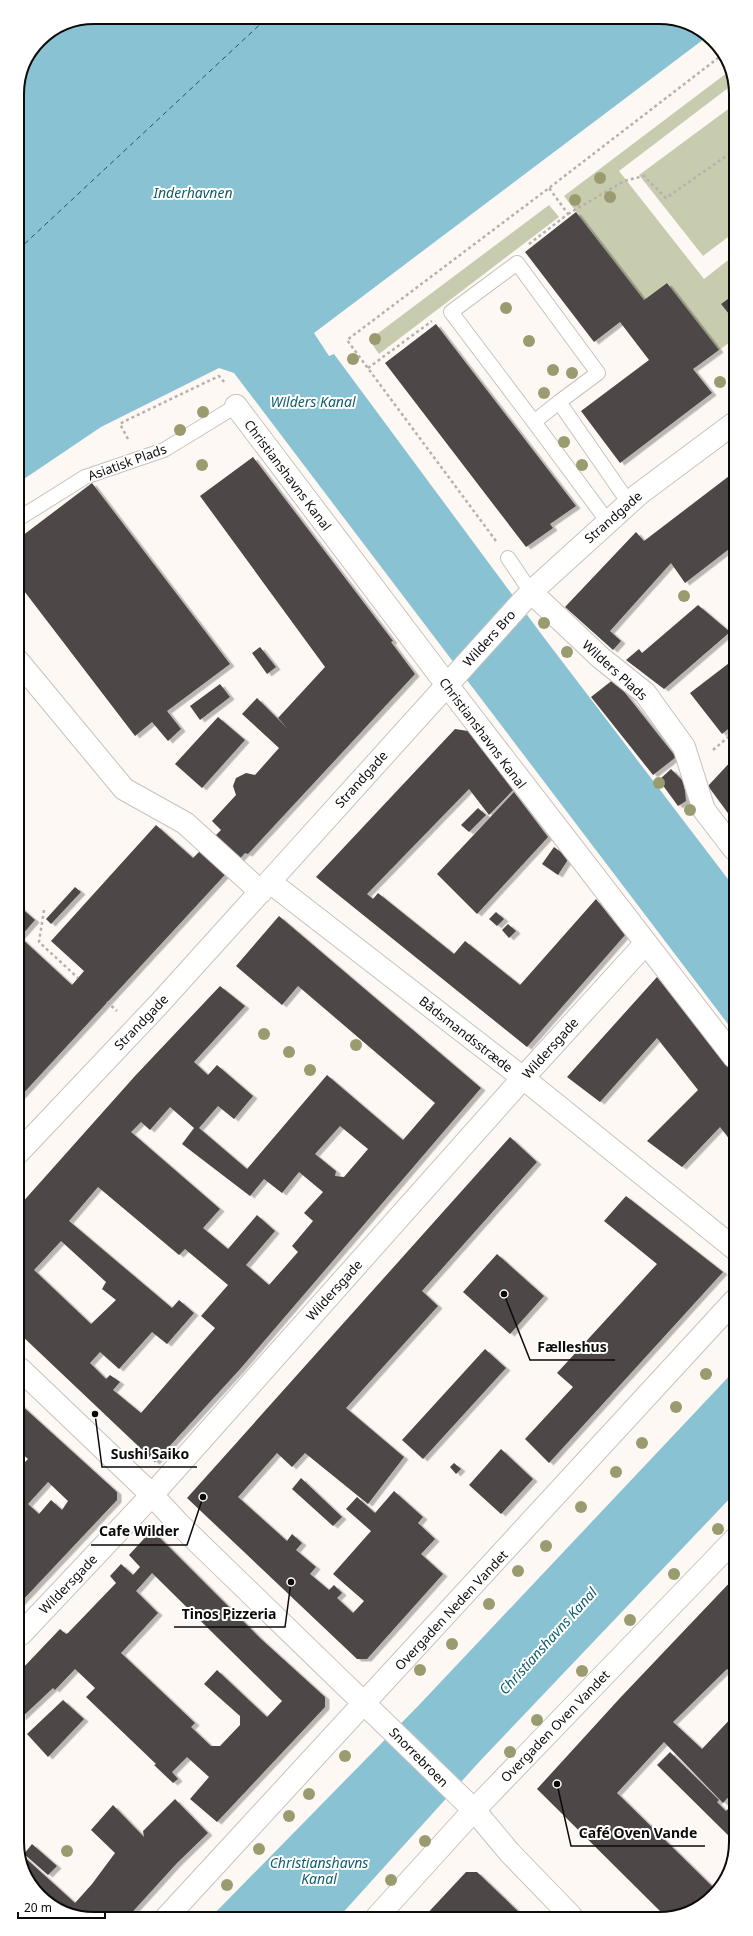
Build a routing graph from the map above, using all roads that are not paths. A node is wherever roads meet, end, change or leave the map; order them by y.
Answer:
1 (559, 402) junction
2 (236, 406) joint
3 (534, 422) junction
4 (729, 427) edge
5 (628, 503) junction
6 (24, 515) edge
7 (608, 522) junction
8 (508, 558) dead end
9 (531, 592) junction
10 (24, 668) edge
11 (446, 685) junction
12 (729, 840) edge
13 (265, 887) junction
14 (645, 944) junction
15 (729, 1051) edge
16 (523, 1078) junction
17 (24, 1148) edge
18 (729, 1244) edge
19 (729, 1307) edge
20 (24, 1373) edge
21 (152, 1495) junction
22 (729, 1545) edge
23 (24, 1630) edge
24 (365, 1703) junction
25 (474, 1810) junction
26 (172, 1912) edge
27 (382, 1912) edge
28 (567, 1912) edge

1 - 3 lane
1 - 3 lane
1 - 5 lane
2 - 6 lane, Asiatisk Plads
2 - 11 street, Christianshavns Kanal
3 - 7 lane
4 - 5 street, Strandgade
5 - 7 street, Strandgade
7 - 9 street, Strandgade
8 - 9 lane
9 - 11 street, Wilders Bro
9 - 12 street, Wilders Plads
10 - 13 street
11 - 13 street, Strandgade
11 - 14 street, Christianshavns Kanal
13 - 16 street, Bådsmandsstræde
13 - 17 street, Strandgade
14 - 15 street, Christianshavns Kanal
14 - 16 street, Wildersgade
16 - 18 street, Bådsmandsstræde
16 - 21 street, Wildersgade
19 - 24 street, Overgaden Neden Vandet
20 - 21 street, Snorrebroen
21 - 23 street, Wildersgade
21 - 24 street, Snorrebroen
22 - 25 street, Overgaden Oven Vandet
24 - 25 street, Snorrebroen
24 - 26 street, Overgaden Neden Vandet
25 - 27 street, Overgaden Oven Vandet
25 - 28 street, Snorrebroen

